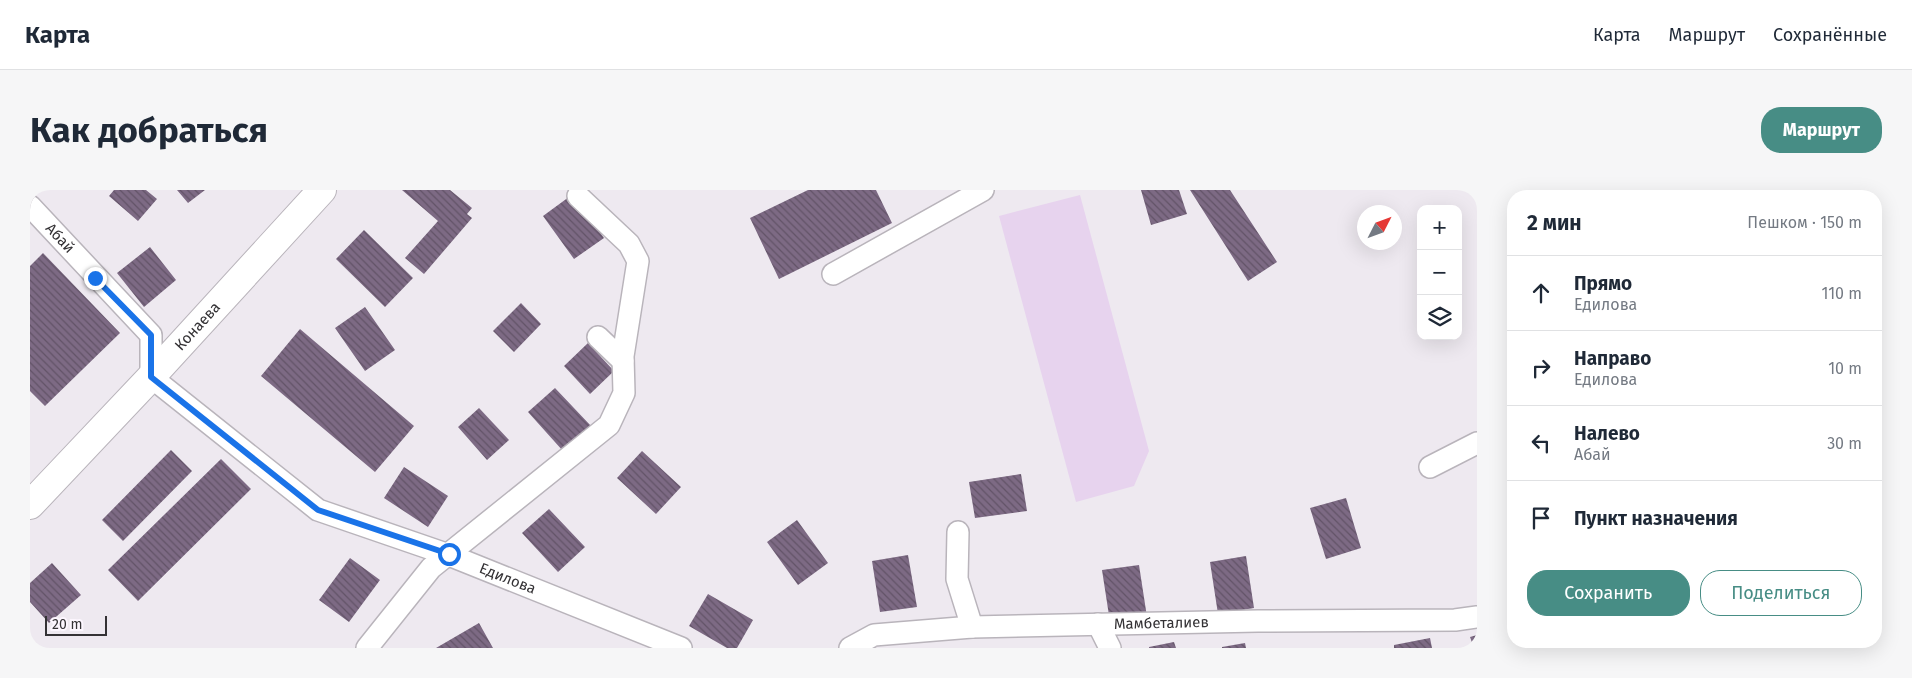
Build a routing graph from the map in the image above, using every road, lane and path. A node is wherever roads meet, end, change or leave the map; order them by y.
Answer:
1 (322, 190) edge
2 (983, 190) edge
3 (578, 196) dead end
4 (30, 206) edge
5 (833, 274) dead end
6 (598, 337) dead end
7 (623, 361) junction
8 (151, 377) junction
9 (1477, 443) edge
10 (1430, 467) dead end
11 (30, 505) edge
12 (958, 532) dead end
13 (449, 554) junction
14 (1477, 617) edge
15 (1098, 624) junction
16 (972, 627) junction
17 (367, 648) edge
18 (681, 648) edge
19 (850, 648) edge
20 (1110, 648) edge

1 - 8 main road, Конаева
2 - 5 street
3 - 7 street
4 - 8 street, Абай
6 - 7 street
7 - 13 street
8 - 11 main road, Конаева
8 - 13 street, Едилова
9 - 10 street
12 - 16 street
13 - 17 street
13 - 18 street, Едилова
14 - 15 street, Мамбеталиев
15 - 16 street, Мамбеталиев
15 - 20 street
16 - 19 street, Мамбеталиев

